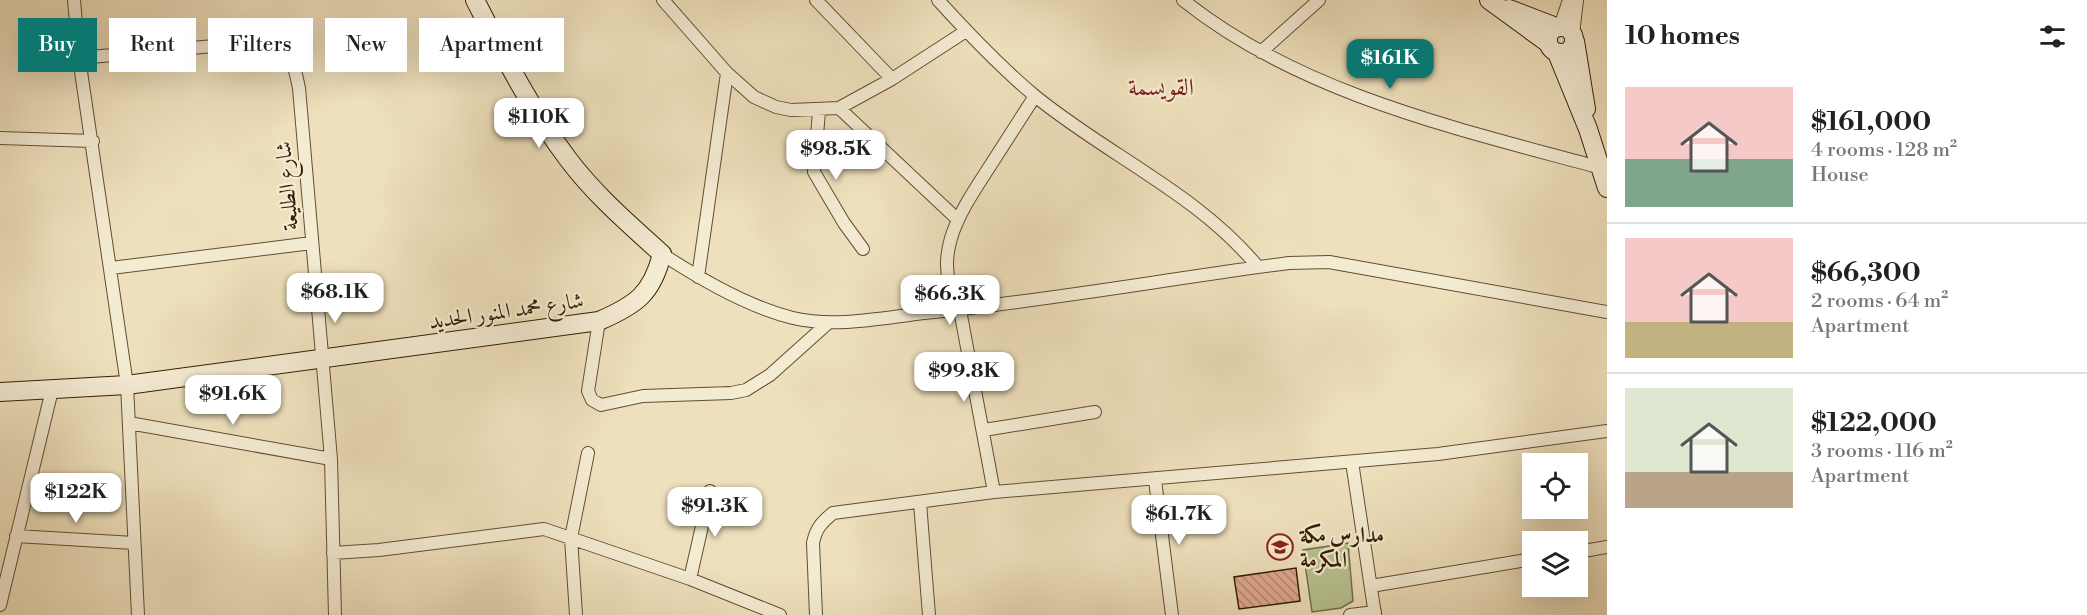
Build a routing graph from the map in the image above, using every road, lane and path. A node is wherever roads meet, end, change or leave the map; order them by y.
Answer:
1 (74, 0) edge
2 (475, 0) edge
3 (663, 0) edge
4 (816, 0) edge
5 (938, 0) edge
6 (1183, 0) edge
7 (1319, 0) edge
8 (1569, 0) edge
9 (1577, 0) edge
10 (1491, 2) edge
11 (76, 18) edge
12 (966, 31) junction
13 (1562, 38) junction
14 (1262, 52) junction
15 (97, 56) edge
16 (81, 72) edge
17 (727, 73) junction
18 (892, 79) junction
19 (1035, 96) junction
20 (839, 108) junction
21 (819, 111) junction
22 (0, 138) edge
23 (93, 141) junction
24 (1601, 168) junction
25 (1607, 188) edge
26 (956, 218) junction
27 (312, 243) junction
28 (864, 249) dead end
29 (662, 254) junction
30 (1258, 267) junction
31 (111, 268) junction
32 (698, 278) junction
33 (960, 310) junction
34 (1607, 312) edge
35 (599, 321) junction
36 (828, 323) junction
37 (323, 357) junction
38 (128, 385) junction
39 (52, 390) junction
40 (0, 392) edge
41 (1095, 412) dead end
42 (129, 423) junction
43 (984, 430) junction
44 (1607, 431) edge
45 (588, 453) dead end
46 (331, 459) junction
47 (1352, 462) junction
48 (1155, 480) junction
49 (710, 490) dead end
50 (994, 492) junction
51 (920, 503) junction
52 (16, 536) junction
53 (571, 538) junction
54 (134, 543) junction
55 (1607, 547) edge
56 (1588, 550) edge
57 (333, 553) junction
58 (1522, 561) edge
59 (690, 579) junction
60 (1371, 586) junction
61 (0, 605) edge
62 (1375, 614) edge
63 (138, 615) edge
64 (335, 615) edge
65 (576, 615) edge
66 (780, 615) edge
67 (816, 615) edge
68 (929, 615) edge
69 (1172, 615) edge
70 (1350, 615) edge

1 - 11 street
2 - 29 street
3 - 17 street
4 - 18 street
5 - 12 street
6 - 14 street
7 - 14 street
8 - 13 street
9 - 13 street
10 - 13 street
12 - 18 street
12 - 19 street
13 - 24 street
14 - 24 street
15 - 27 street, شارع الطليعة
16 - 23 street
17 - 21 street
17 - 32 street
18 - 20 street
19 - 26 street
19 - 30 street
20 - 21 street
20 - 26 street
21 - 28 street
22 - 23 street
23 - 31 street
24 - 25 street
26 - 33 street
27 - 31 street
27 - 37 street, شارع الطليعة
29 - 32 street
29 - 35 street, شارع محمد المنور الحديد
30 - 33 street
30 - 34 street
31 - 38 street
32 - 36 street
33 - 36 street
33 - 43 street
35 - 36 street
35 - 37 street, شارع محمد المنور الحديد
37 - 38 street, شارع محمد المنور الحديد
37 - 46 street, شارع الطليعة
38 - 39 street, شارع محمد المنور الحديد
38 - 42 street
39 - 40 street, شارع محمد المنور الحديد
39 - 52 street
41 - 43 street
42 - 46 street
42 - 54 street
43 - 50 street
44 - 47 street
45 - 53 street
46 - 57 street, شارع الطليعة
47 - 48 street
47 - 60 street
48 - 50 street
48 - 69 street
49 - 59 street
50 - 51 street
51 - 67 street
51 - 68 street
52 - 54 street
52 - 61 street
53 - 57 street
53 - 59 street
53 - 65 street
54 - 63 street
55 - 56 street
57 - 64 street, شارع الطليعة
58 - 60 street
59 - 66 street
60 - 62 street
62 - 70 street

